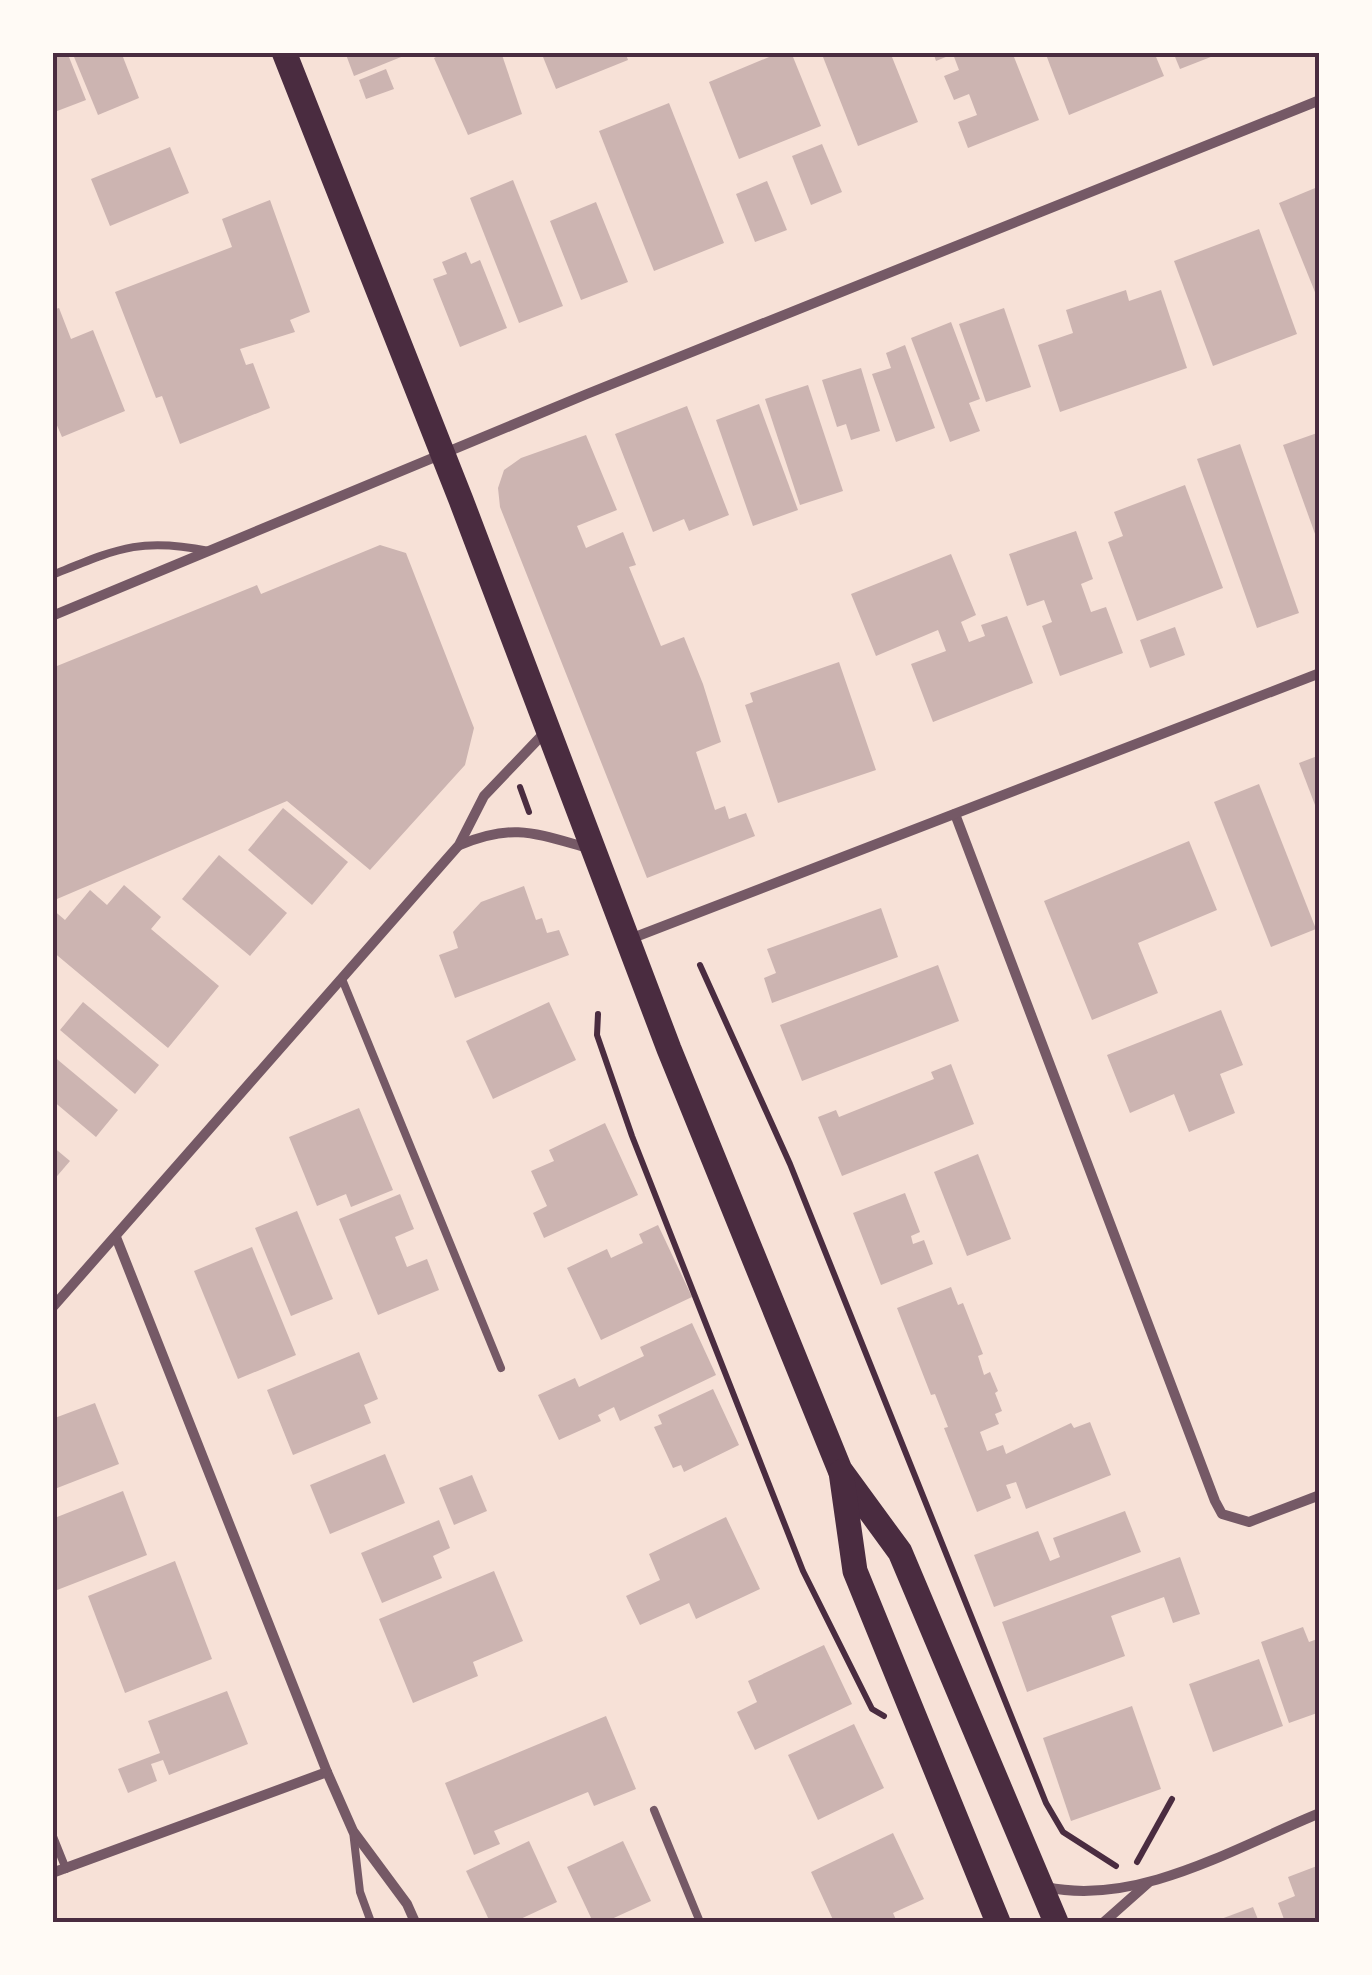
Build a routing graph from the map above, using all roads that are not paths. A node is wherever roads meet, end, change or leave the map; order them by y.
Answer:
1 (284, 52) edge
2 (1320, 100) edge
3 (443, 455) junction
4 (214, 552) junction
5 (52, 574) edge
6 (52, 616) edge
7 (1320, 673) edge
8 (549, 728) junction
9 (954, 814) junction
10 (459, 846) junction
11 (596, 850) junction
12 (627, 940) junction
13 (342, 979) junction
14 (116, 1237) junction
15 (52, 1308) edge
16 (502, 1368) dead end
17 (840, 1470) junction
18 (1320, 1495) edge
19 (327, 1772) junction
20 (654, 1810) dead end
21 (1320, 1813) edge
22 (353, 1832) junction
23 (52, 1834) edge
24 (66, 1868) junction
25 (52, 1873) edge
26 (1148, 1882) junction
27 (1041, 1885) junction
28 (372, 1922) edge
29 (415, 1922) edge
30 (700, 1922) edge
31 (998, 1922) edge
32 (1056, 1922) edge
33 (1104, 1922) edge

1 - 3 main road
2 - 3 street
3 - 4 street
3 - 8 main road
4 - 5 lane
4 - 6 street
7 - 9 street
8 - 10 street
8 - 11 main road
9 - 12 street
9 - 18 street
10 - 11 street
10 - 13 street
11 - 12 main road
12 - 17 main road
13 - 14 street
13 - 16 lane
14 - 15 street
14 - 19 street
17 - 27 main road
17 - 31 main road
19 - 22 street
19 - 24 street
20 - 30 lane
21 - 26 street
22 - 28 lane
22 - 29 street
23 - 24 lane
24 - 25 street
26 - 27 street
26 - 33 street
27 - 32 main road

